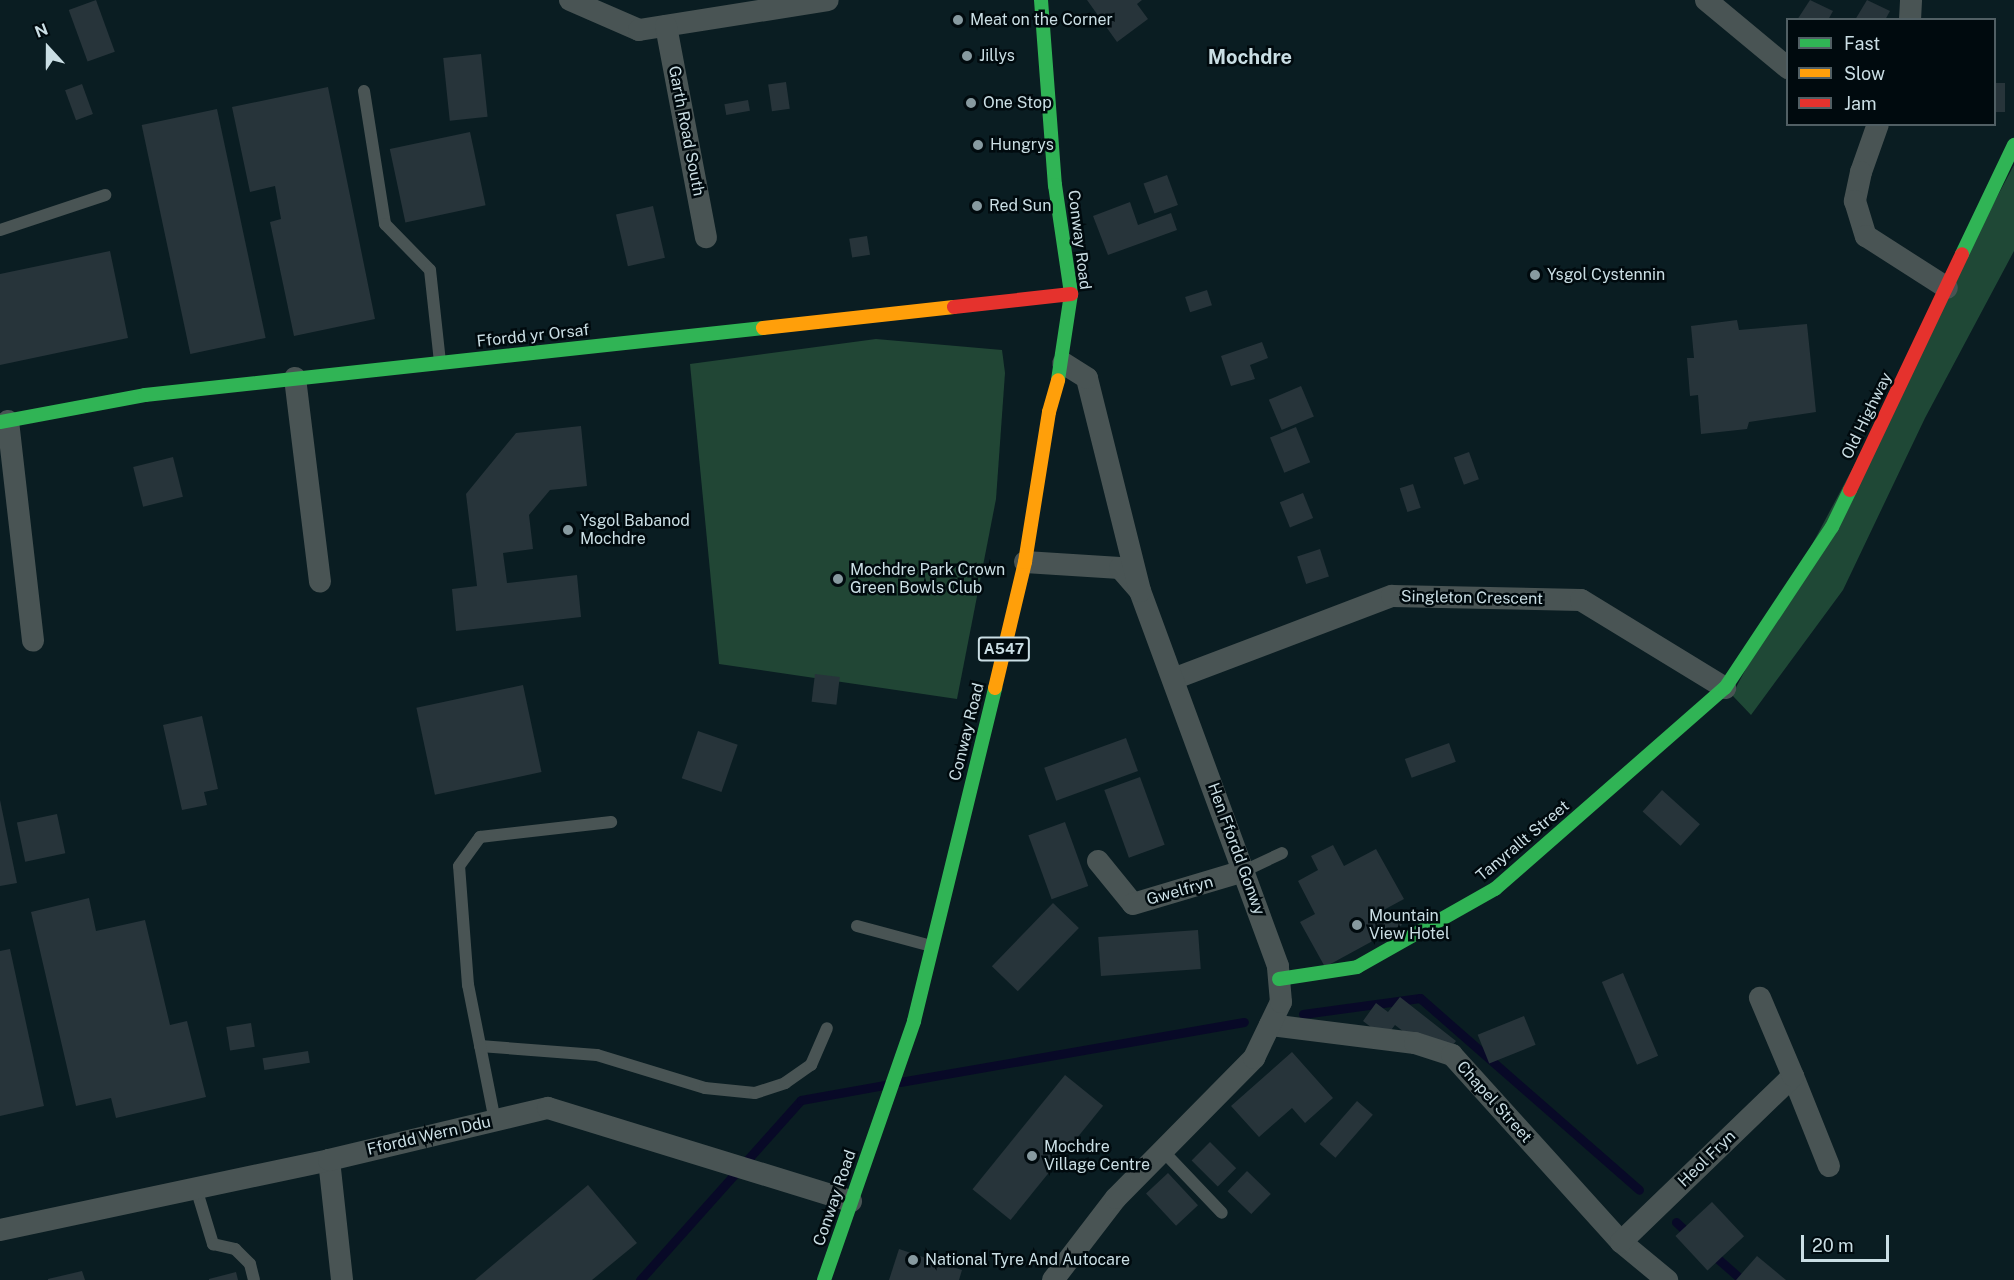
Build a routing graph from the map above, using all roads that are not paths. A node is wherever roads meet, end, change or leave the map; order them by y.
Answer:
1 (570, 0) edge
2 (828, 0) edge
3 (1041, 0) edge
4 (1706, 0) edge
5 (1911, 0) edge
6 (758, 5) edge
7 (1910, 18) edge
8 (666, 26) junction
9 (1786, 66) edge
10 (364, 91) dead end
11 (1877, 126) edge
12 (2014, 145) edge
13 (105, 195) dead end
14 (0, 230) edge
15 (706, 237) dead end
16 (1947, 288) junction
17 (1071, 294) junction
18 (440, 363) junction
19 (1063, 363) junction
20 (295, 378) junction
21 (4, 422) edge
22 (1026, 562) junction
23 (320, 581) dead end
24 (1140, 591) junction
25 (33, 641) dead end
26 (1173, 679) junction
27 (1725, 688) junction
28 (611, 822) dead end
29 (1282, 853) dead end
30 (1098, 861) dead end
31 (1244, 871) junction
32 (857, 926) dead end
33 (932, 947) junction
34 (1280, 980) junction
35 (1760, 998) dead end
36 (1270, 1025) junction
37 (827, 1028) dead end
38 (480, 1046) junction
39 (1793, 1076) junction
40 (495, 1121) junction
41 (1161, 1149) junction
42 (329, 1160) junction
43 (1829, 1166) dead end
44 (196, 1188) junction
45 (851, 1201) junction
46 (1222, 1213) dead end
47 (0, 1230) edge
48 (1621, 1242) junction
49 (254, 1280) edge
50 (342, 1280) edge
51 (824, 1280) edge
52 (1053, 1280) edge
53 (1667, 1280) edge

1 - 8 street
2 - 6 street
3 - 17 street, Conway Road / A547
4 - 9 street
5 - 7 street
6 - 8 street
8 - 15 street, Garth Road South
10 - 18 lane
11 - 16 street
12 - 16 street, Old Highway
13 - 14 lane
16 - 27 street, Old Highway
17 - 18 street, Ffordd yr Orsaf
17 - 19 street, Conway Road / A547
18 - 20 street, Ffordd yr Orsaf
19 - 22 street, Conway Road / A547
19 - 24 street, Hen Ffordd Gonwy
20 - 21 street, Ffordd yr Orsaf
20 - 23 street
21 - 25 street
22 - 24 street
22 - 33 street, Conway Road / A547
24 - 26 street, Hen Ffordd Gonwy
26 - 27 street, Singleton Crescent
26 - 31 street, Hen Ffordd Gonwy
27 - 34 street, Tanyrallt Street
28 - 38 lane
29 - 31 lane
30 - 31 street, Gwelfryn
31 - 34 street, Hen Ffordd Gonwy
32 - 33 lane
33 - 45 street, Conway Road / A547
34 - 36 street, Hen Ffordd Gonwy
35 - 39 street
36 - 41 street, Hen Ffordd Gonwy
36 - 48 street, Chapel Street
37 - 38 lane
38 - 40 lane
39 - 43 street
39 - 48 street, Heol Fryn
40 - 42 street, Ffordd Wern Ddu
40 - 45 street, Ffordd Wern Ddu
41 - 46 lane
41 - 52 street, Hen Ffordd Gonwy
42 - 44 street, Ffordd Wern Ddu
42 - 50 street
44 - 47 street, Ffordd Wern Ddu
44 - 49 lane
45 - 51 street, Conway Road / A547
48 - 53 street, Chapel Street

